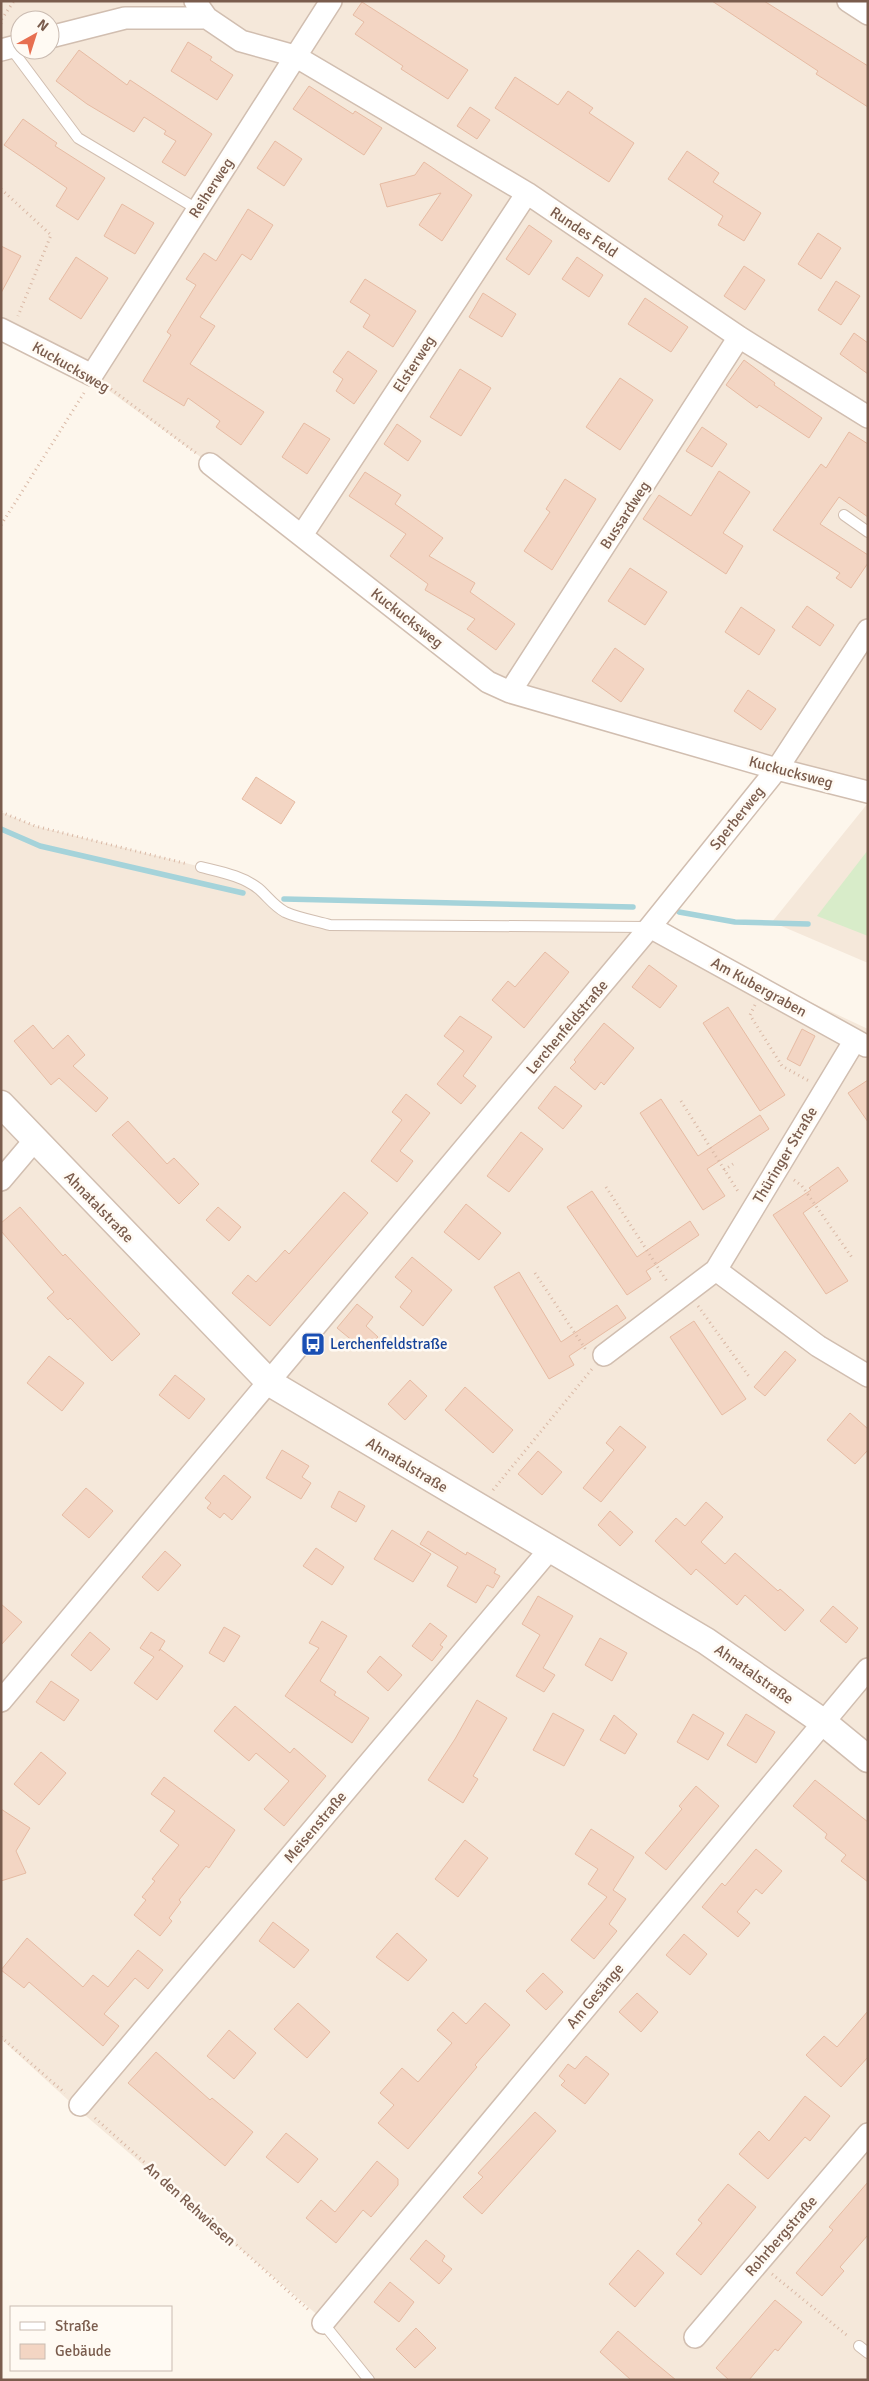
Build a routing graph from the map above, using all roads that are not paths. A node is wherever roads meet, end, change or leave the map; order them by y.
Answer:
1 (331, 1) edge
2 (848, 1) edge
3 (201, 9) edge
4 (130, 10) edge
5 (868, 14) edge
6 (60, 34) edge
7 (295, 56) junction
8 (20, 60) edge
9 (527, 193) junction
10 (197, 209) junction
11 (6, 331) edge
12 (740, 337) junction
13 (92, 375) joint
14 (868, 417) edge
15 (210, 464) road end
16 (844, 515) dead end
17 (868, 532) edge
18 (302, 535) junction
19 (868, 630) edge
20 (510, 692) junction
21 (777, 769) junction
22 (868, 792) edge
23 (201, 867) road end
24 (650, 927) junction
25 (861, 1043) edge
26 (1, 1104) edge
27 (34, 1140) junction
28 (1, 1180) edge
29 (716, 1270) junction
30 (600, 1360) road end
31 (868, 1376) edge
32 (270, 1383) junction
33 (550, 1549) junction
34 (868, 1669) edge
35 (1, 1701) edge
36 (823, 1722) junction
37 (868, 1759) edge
38 (80, 2105) road end
39 (868, 2134) edge
40 (323, 2323) joint
41 (695, 2337) dead end
42 (859, 2346) road end
43 (868, 2353) edge
44 (369, 2380) edge

1 - 7 street, Reiherweg
2 - 5 street
3 - 4 street
3 - 7 street, Rundes Feld
4 - 6 street
7 - 9 street, Rundes Feld
7 - 10 street, Reiherweg
8 - 10 lane
9 - 12 street, Rundes Feld
9 - 18 street, Elsterweg
10 - 13 street, Reiherweg
11 - 13 street, Kuckucksweg
12 - 14 street, Rundes Feld
12 - 20 street, Bussardweg
15 - 18 street, Kuckucksweg
16 - 17 lane
18 - 20 street, Kuckucksweg
19 - 21 street, Sperberweg
20 - 21 street, Kuckucksweg
21 - 22 street, Kuckucksweg
21 - 24 street, Sperberweg
23 - 24 lane
24 - 25 street, Am Kubergraben
24 - 32 street, Lerchenfeldstraße
25 - 29 street, Thüringer Straße
26 - 27 street, Ahnatalstraße
27 - 28 street
27 - 32 street, Ahnatalstraße
29 - 30 street, Thüringer Straße
29 - 31 street
32 - 33 street, Ahnatalstraße
32 - 35 street, Lerchenfeldstraße
33 - 36 street, Ahnatalstraße
33 - 38 street, Meisenstraße
34 - 36 street, Am Gesänge
36 - 37 street, Ahnatalstraße
36 - 40 street, Am Gesänge
39 - 41 street, Rohrbergstraße
40 - 44 lane
42 - 43 lane

